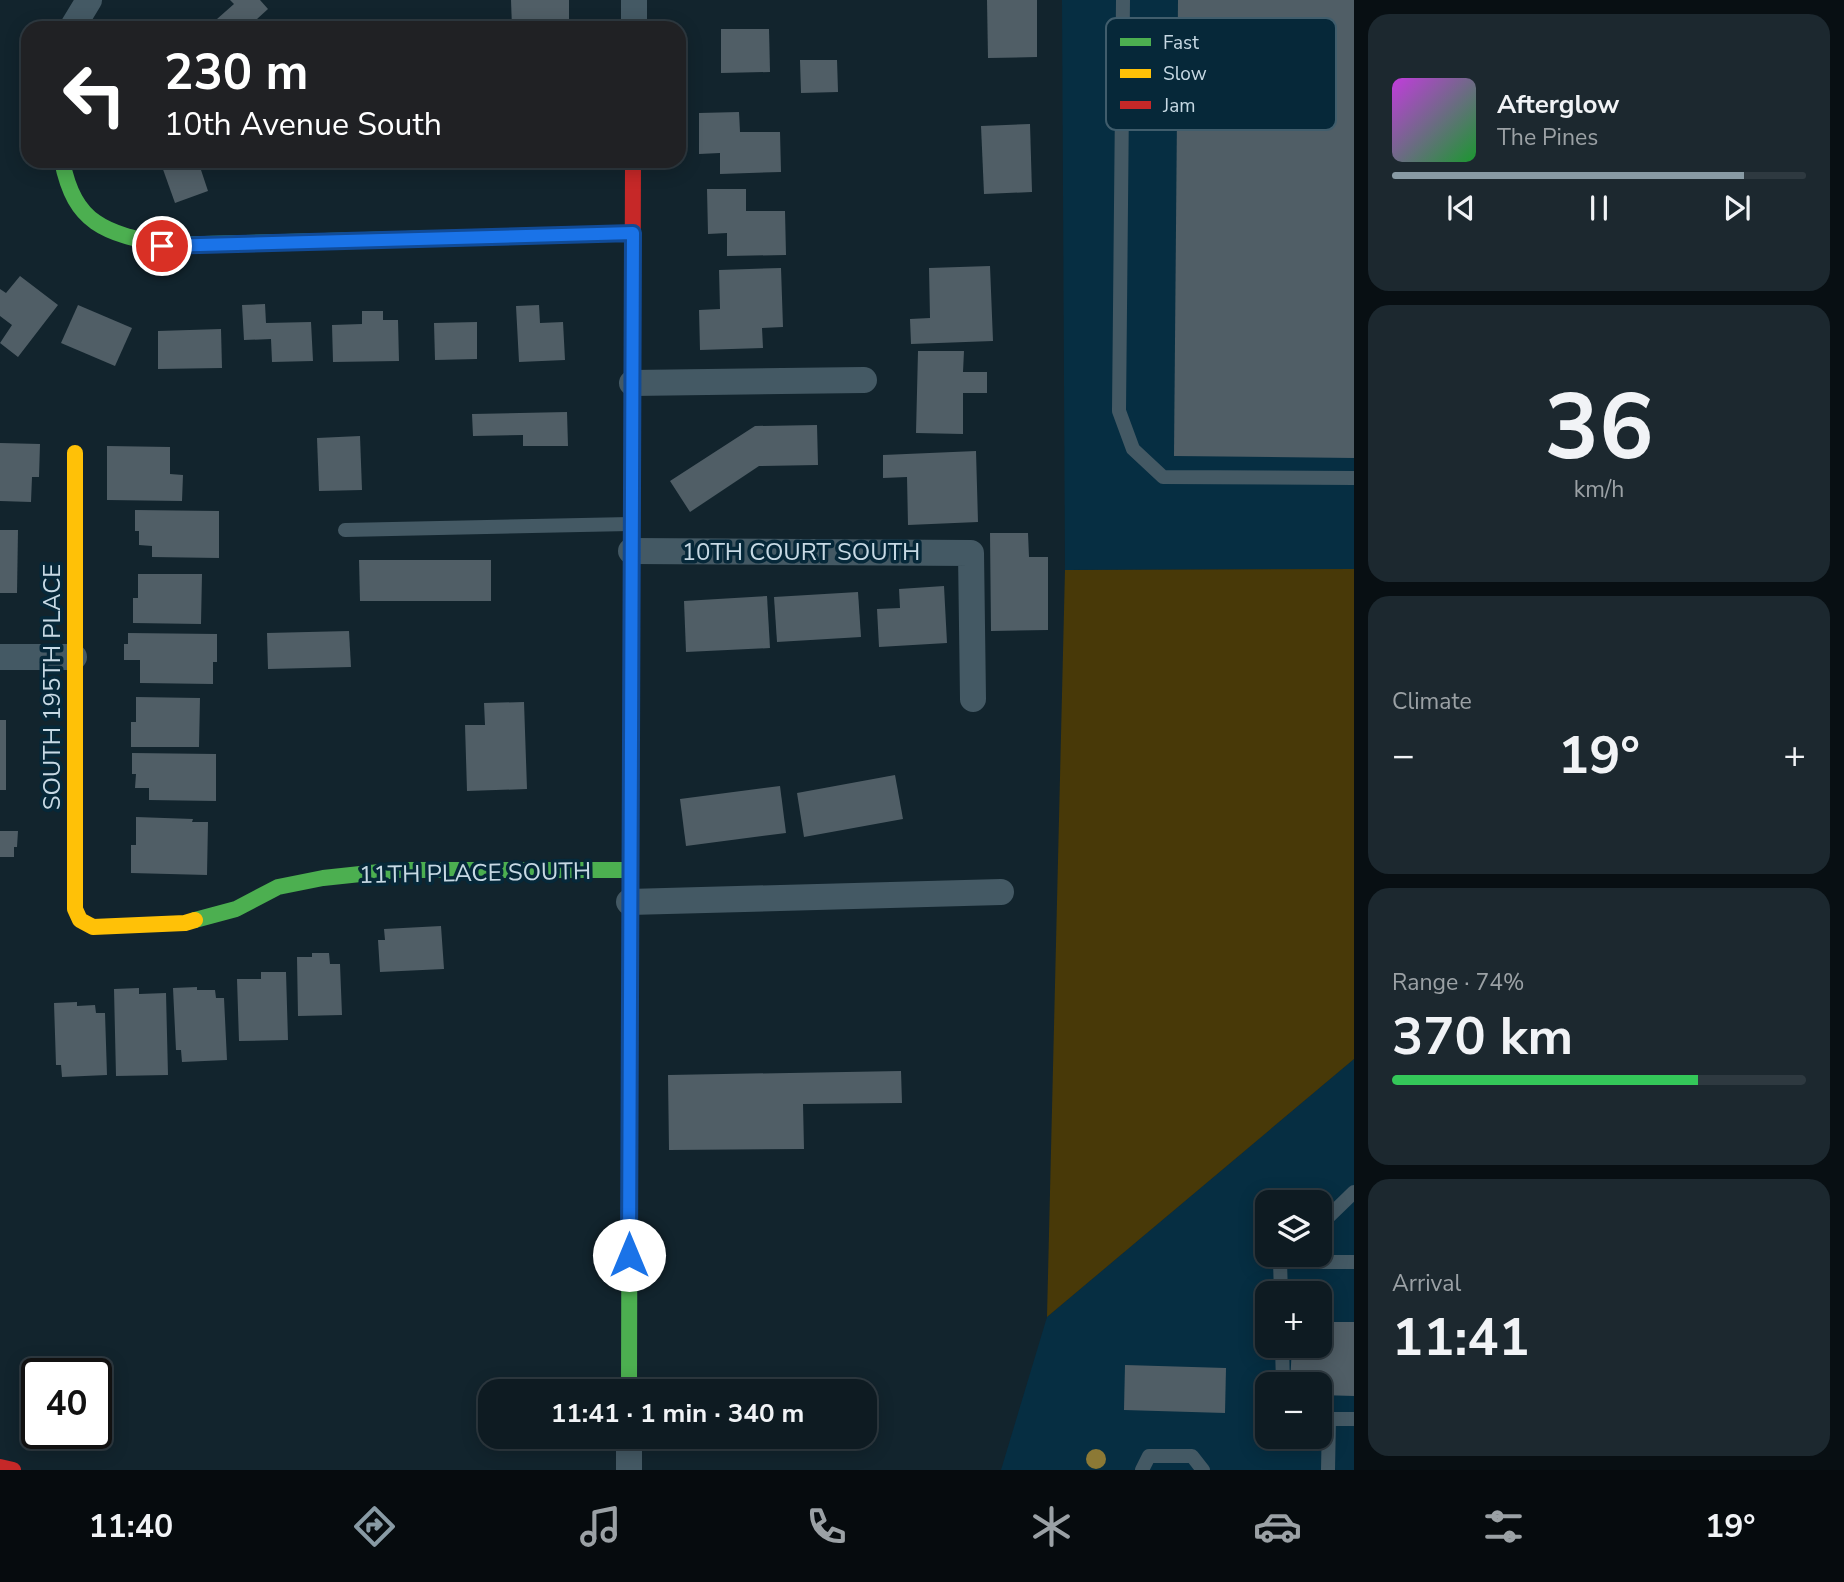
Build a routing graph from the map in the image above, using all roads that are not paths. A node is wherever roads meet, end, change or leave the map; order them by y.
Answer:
1 (89, 0) edge
2 (634, 0) edge
3 (1123, 0) edge
4 (1123, 18) edge
5 (76, 21) edge
6 (634, 21) edge
7 (1122, 130) edge
8 (63, 168) edge
9 (633, 168) edge
10 (633, 233) junction
11 (864, 380) dead end
12 (632, 383) junction
13 (75, 453) dead end
14 (1354, 478) edge
15 (631, 524) junction
16 (345, 530) dead end
17 (631, 551) junction
18 (0, 657) edge
19 (74, 657) junction
20 (973, 699) dead end
21 (629, 870) junction
22 (1001, 891) dead end
23 (629, 902) junction
24 (80, 920) joint
25 (1354, 1192) edge
26 (1332, 1213) edge
27 (1332, 1261) edge
28 (1354, 1262) edge
29 (629, 1379) edge
30 (1332, 1419) edge
31 (1354, 1419) edge
32 (629, 1449) edge
33 (1326, 1449) edge
34 (0, 1468) edge
35 (13, 1470) edge
36 (629, 1470) edge
37 (1142, 1470) edge
38 (1203, 1470) edge
39 (1328, 1470) edge

1 - 5 street
2 - 6 street
3 - 4 lane
7 - 14 lane
8 - 10 street
9 - 10 street
10 - 12 street
11 - 12 street
12 - 15 street
13 - 19 street, SOUTH 195TH PLACE
15 - 16 lane
15 - 17 street
17 - 20 street, 10TH COURT SOUTH
17 - 21 street
18 - 19 street
19 - 24 street, SOUTH 195TH PLACE
21 - 23 street
21 - 24 street, 11TH PLACE SOUTH
22 - 23 street
23 - 29 street
25 - 26 lane
27 - 28 lane
30 - 31 lane
32 - 36 street
33 - 39 lane
34 - 35 street
37 - 38 lane

